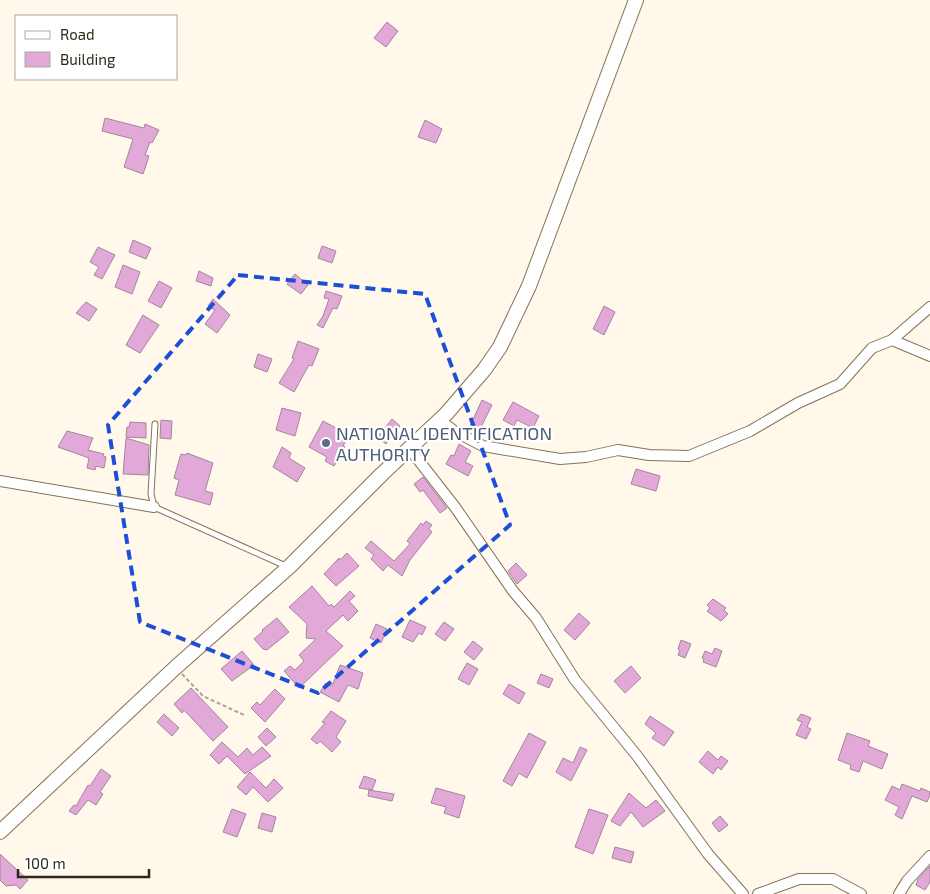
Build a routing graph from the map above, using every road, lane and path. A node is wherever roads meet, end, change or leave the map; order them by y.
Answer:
1 (636, 0) edge
2 (930, 307) edge
3 (892, 340) junction
4 (930, 356) edge
5 (440, 420) junction
6 (155, 424) dead end
7 (409, 448) junction
8 (0, 481) edge
9 (154, 507) junction
10 (288, 567) junction
11 (176, 667) junction
12 (244, 715) dead end
13 (0, 832) edge
14 (930, 856) edge
15 (743, 894) edge
16 (758, 894) edge
17 (861, 894) edge
18 (899, 894) edge

1 - 5 main road
2 - 3 street
3 - 4 street
3 - 5 street
5 - 7 main road
6 - 9 lane
7 - 10 main road
7 - 15 street
8 - 9 street
9 - 10 lane
10 - 11 main road
11 - 12 path
11 - 13 main road
14 - 18 street
16 - 17 street

